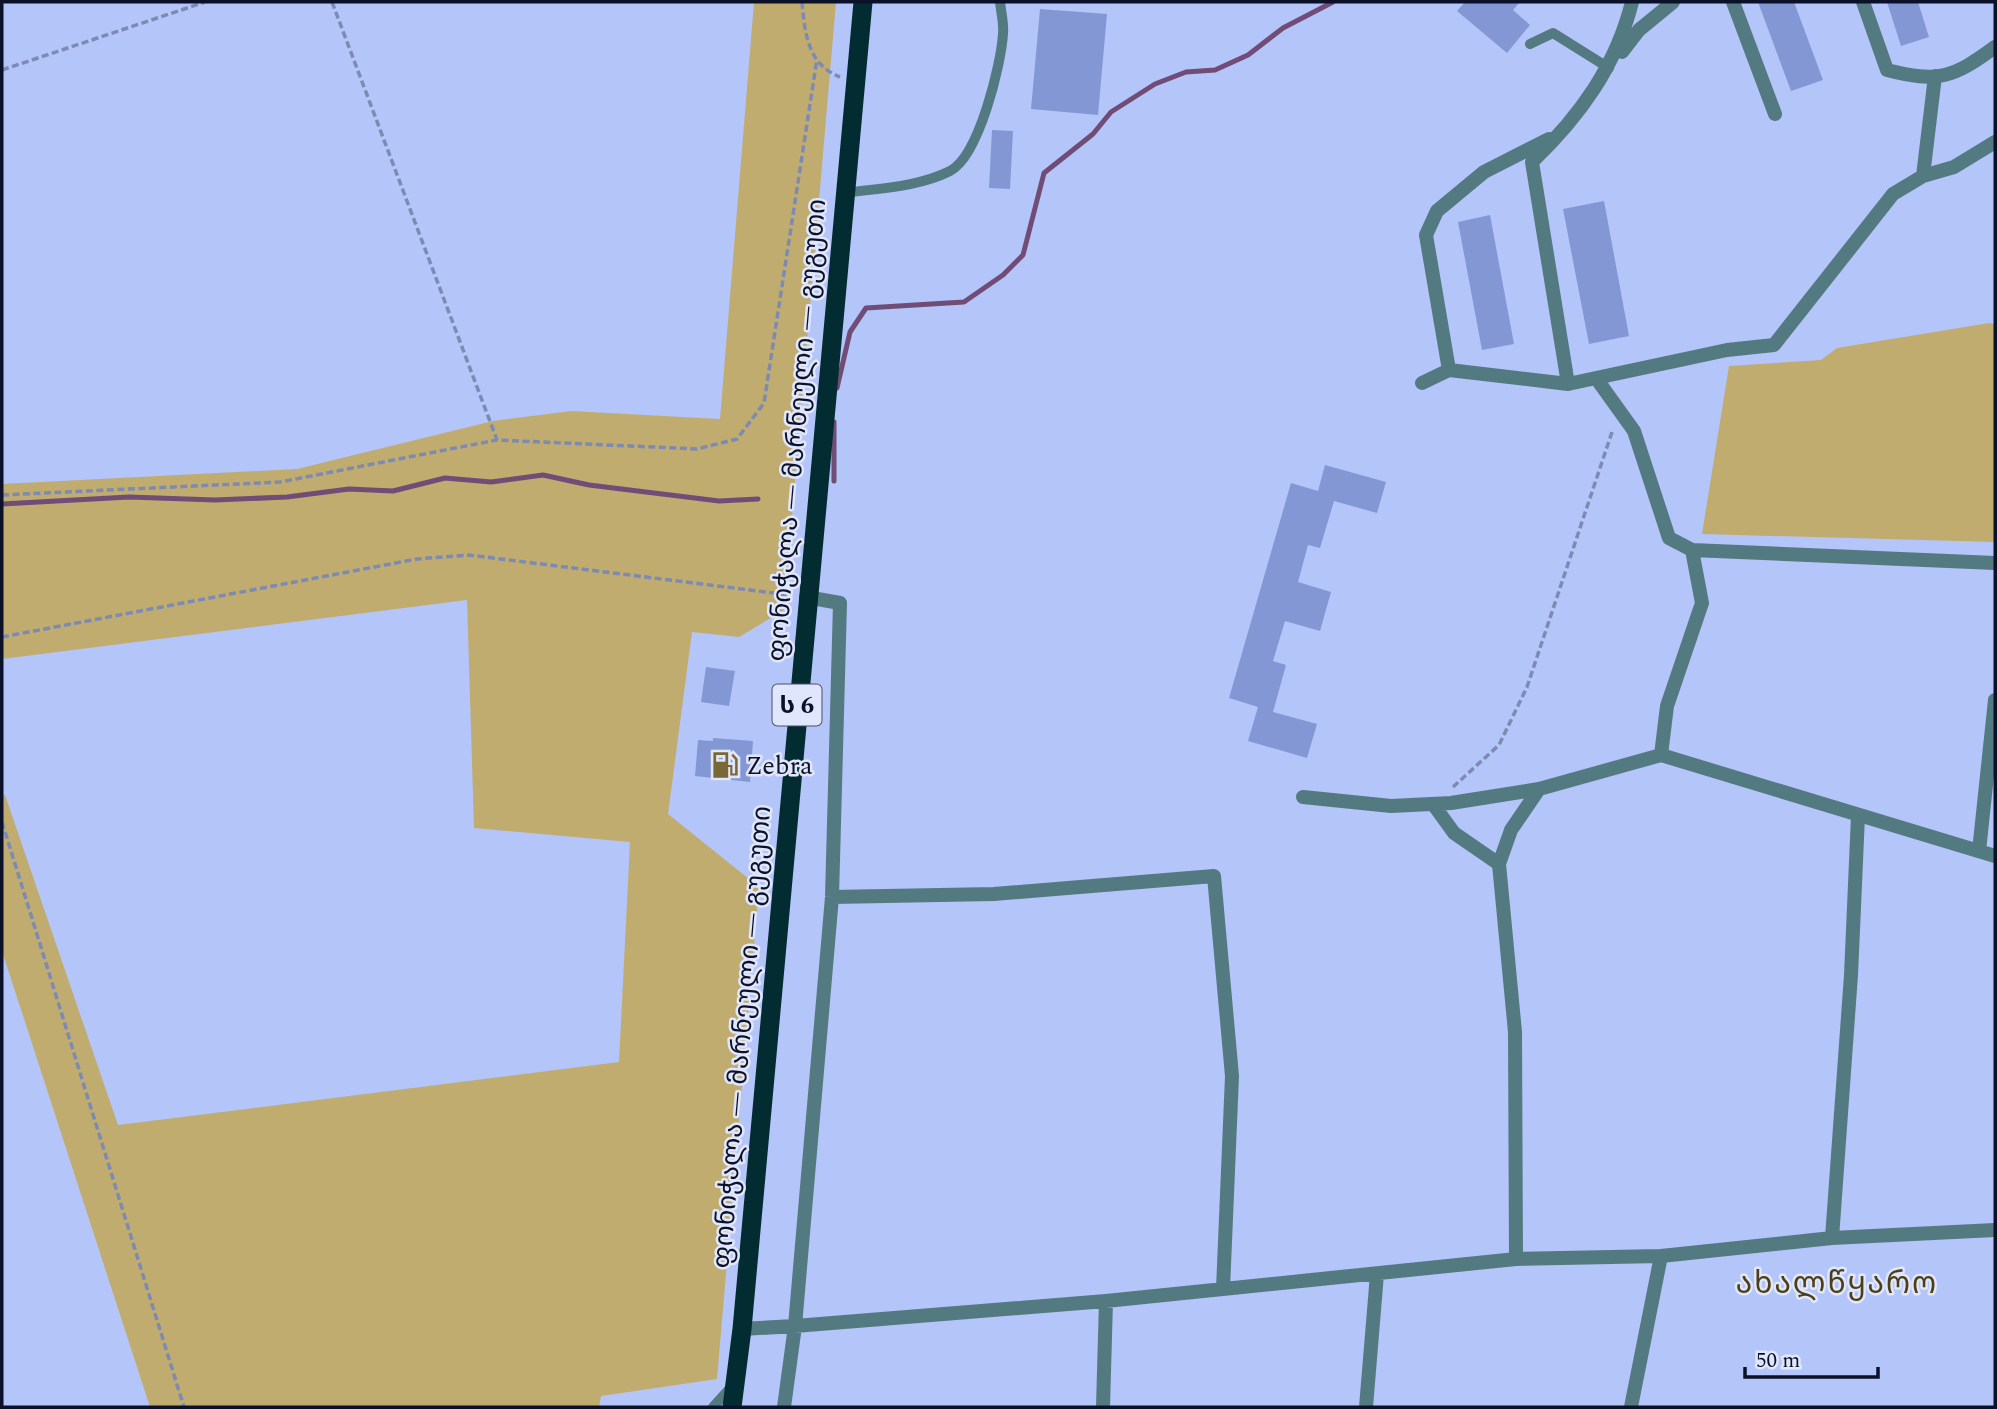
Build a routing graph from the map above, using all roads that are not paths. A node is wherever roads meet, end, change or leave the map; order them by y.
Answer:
1 (863, 2) edge
2 (1000, 2) edge
3 (1632, 2) edge
4 (1673, 2) edge
5 (1733, 2) edge
6 (1863, 2) edge
7 (1530, 44) dead end
8 (1995, 47) edge
9 (1609, 68) junction
10 (1935, 76) junction
11 (1775, 114) dead end
12 (1563, 132) junction
13 (1995, 142) edge
14 (1923, 176) junction
15 (845, 192) junction
16 (1449, 370) junction
17 (1596, 378) junction
18 (1422, 383) dead end
19 (1568, 384) junction
20 (1692, 550) junction
21 (1995, 563) edge
22 (806, 597) junction
23 (1995, 700) edge
24 (1661, 755) junction
25 (1539, 789) junction
26 (1303, 797) dead end
27 (1433, 804) junction
28 (1858, 816) junction
29 (1979, 852) junction
30 (1995, 856) edge
31 (1499, 864) junction
32 (832, 897) junction
33 (1995, 1230) edge
34 (1832, 1238) junction
35 (1661, 1256) junction
36 (1516, 1259) junction
37 (1377, 1274) junction
38 (1223, 1289) junction
39 (1106, 1301) junction
40 (795, 1326) junction
41 (742, 1329) junction
42 (734, 1385) junction
43 (713, 1407) edge
44 (732, 1407) edge
45 (784, 1407) edge
46 (1103, 1407) edge
47 (1366, 1407) edge
48 (1631, 1407) edge

1 - 15 highway, ფონიჭალა — მარნეული — გუგუთი / ს 6
2 - 15 lane
3 - 9 street
4 - 9 street
5 - 11 street
6 - 10 street
7 - 9 lane
8 - 10 street
9 - 12 street
10 - 14 street
12 - 16 street
12 - 19 street
13 - 14 street
14 - 17 street
15 - 22 highway, ფონიჭალა — მარნეული — გუგუთი / ს 6
16 - 18 street
16 - 19 street
17 - 19 street
17 - 20 street
20 - 21 street
20 - 24 street
22 - 32 street
22 - 41 highway, ფონიჭალა — მარნეული — გუგუთი / ს 6
23 - 29 street
24 - 25 street
24 - 28 street
25 - 27 street
25 - 31 street
26 - 27 street
27 - 31 street
28 - 29 street
28 - 34 street
29 - 30 street
31 - 36 street
32 - 38 street
32 - 40 street
33 - 34 street
34 - 35 street
35 - 36 street
35 - 48 street
36 - 37 street
37 - 38 street
37 - 47 street
38 - 39 street
39 - 40 street
39 - 46 street
40 - 41 street
40 - 45 street
41 - 42 highway, ფონიჭალა — მარნეული — გუგუთი / ს 6
42 - 43 lane
42 - 44 highway, ფონიჭალა — მარნეული — გუგუთი / ს 6

